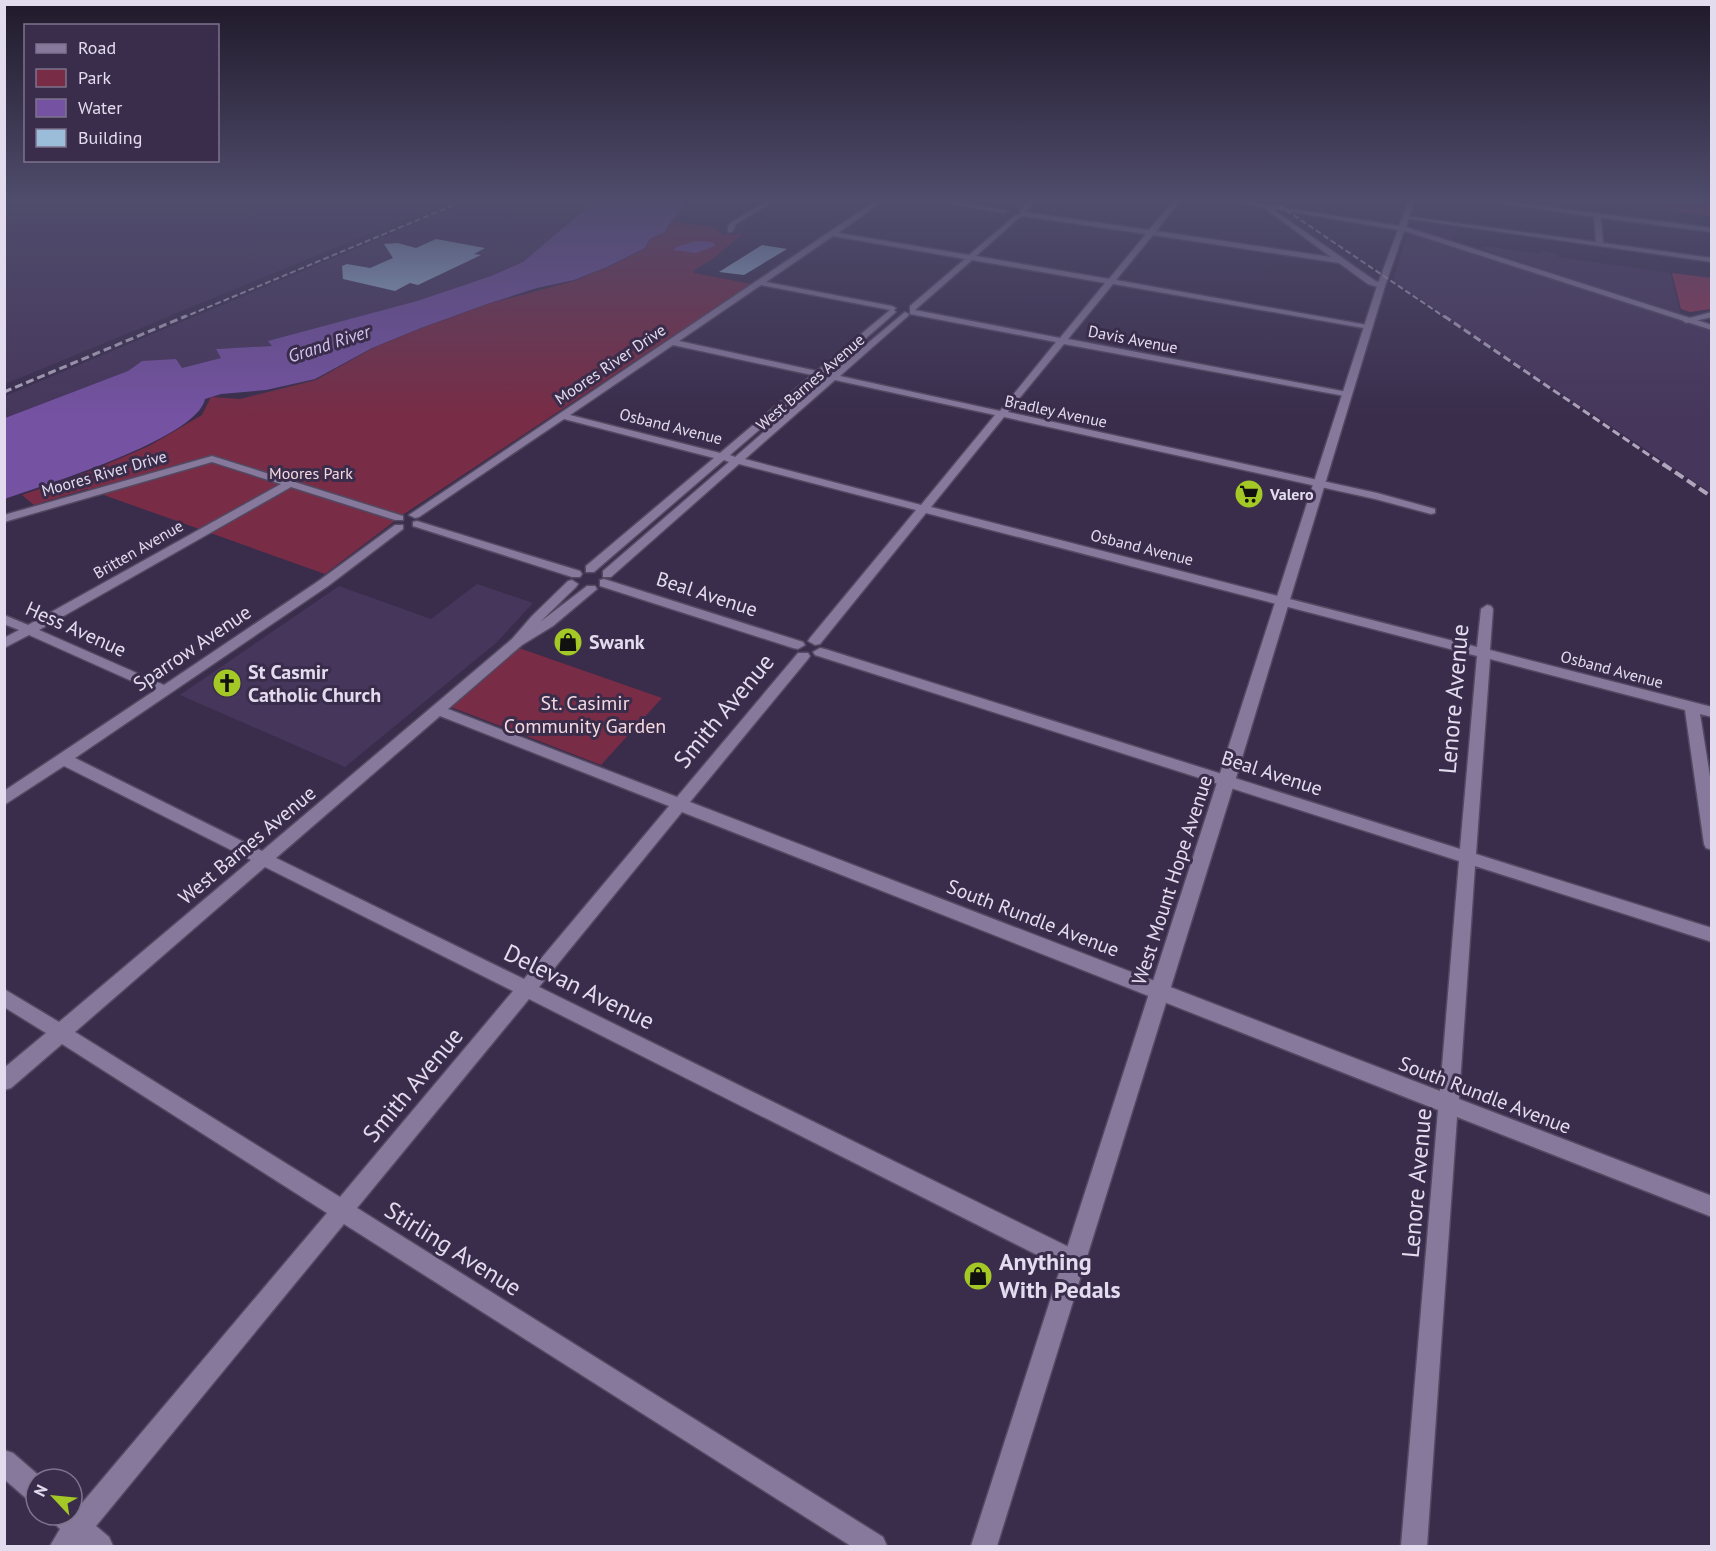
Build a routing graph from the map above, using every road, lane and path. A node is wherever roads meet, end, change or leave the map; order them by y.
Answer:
1 (776, 272) edge
2 (954, 272) edge
3 (1054, 272) edge
4 (1119, 272) edge
5 (1360, 272) edge
6 (1386, 272) edge
7 (1544, 272) edge
8 (1111, 282) junction
9 (760, 283) junction
10 (1381, 286) junction
11 (892, 310) junction
12 (910, 312) junction
13 (1712, 314) edge
14 (1686, 320) junction
15 (1369, 326) junction
16 (1712, 328) edge
17 (1062, 341) junction
18 (673, 342) junction
19 (819, 374) junction
20 (833, 377) junction
21 (1347, 395) junction
22 (1002, 414) junction
23 (564, 416) junction
24 (723, 456) junction
25 (738, 460) junction
26 (290, 484) junction
27 (1319, 484) junction
28 (924, 508) junction
29 (1431, 511) dead end
30 (4, 519) edge
31 (416, 519) junction
32 (399, 522) junction
33 (590, 569) junction
34 (574, 579) junction
35 (606, 579) junction
36 (591, 589) junction
37 (1282, 601) junction
38 (1487, 609) dead end
39 (4, 619) edge
40 (30, 630) junction
41 (517, 642) junction
42 (4, 644) edge
43 (809, 648) junction
44 (1483, 652) junction
45 (164, 690) junction
46 (1692, 707) junction
47 (438, 710) junction
48 (1712, 712) edge
49 (63, 759) junction
50 (1227, 781) junction
51 (4, 799) edge
52 (680, 804) junction
53 (1712, 844) edge
54 (262, 858) junction
55 (1468, 858) junction
56 (1712, 935) edge
57 (526, 988) junction
58 (1159, 992) junction
59 (4, 997) edge
60 (61, 1033) junction
61 (4, 1081) edge
62 (1449, 1104) junction
63 (1712, 1207) edge
64 (341, 1210) junction
65 (1073, 1261) junction
66 (4, 1462) edge
67 (24, 1480) edge
68 (68, 1530) edge
69 (100, 1546) edge
70 (874, 1546) edge
71 (984, 1546) edge
72 (1413, 1546) edge

1 - 9 street, Moores River Drive
2 - 12 street, West Barnes Avenue
3 - 8 street
4 - 8 street, Smith Avenue
5 - 10 street
6 - 10 street, West Mount Hope Avenue
7 - 14 street
8 - 15 street
8 - 17 street, Smith Avenue
9 - 11 street
9 - 18 street, Moores River Drive
10 - 15 street, West Mount Hope Avenue
11 - 12 street, Davis Avenue
11 - 19 street, West Barnes Avenue
12 - 17 street, Davis Avenue
12 - 20 street, West Barnes Avenue
13 - 14 street
14 - 16 street
15 - 21 street, West Mount Hope Avenue
17 - 21 street, Davis Avenue
17 - 22 street, Smith Avenue
18 - 19 street, Bradley Avenue
18 - 23 street, Moores River Drive
19 - 20 street, Bradley Avenue
19 - 24 street, West Barnes Avenue
20 - 22 street, Bradley Avenue
20 - 25 street, West Barnes Avenue
21 - 27 street, West Mount Hope Avenue
22 - 27 street, Bradley Avenue
22 - 28 street, Smith Avenue
23 - 24 street, Osband Avenue
23 - 31 street, Moores River Drive
24 - 25 street, Osband Avenue
24 - 33 street, West Barnes Avenue
25 - 28 street, Osband Avenue
25 - 35 street, West Barnes Avenue
26 - 30 street, Moores River Drive
26 - 32 street
26 - 40 street, Britten Avenue
27 - 29 street, Bradley Avenue
27 - 37 street, West Mount Hope Avenue
28 - 37 street, Osband Avenue
28 - 43 street, Smith Avenue
31 - 32 street
31 - 34 street
32 - 45 street, Sparrow Avenue
33 - 34 street
33 - 35 street, Beal Avenue
34 - 36 street
34 - 41 street, West Barnes Avenue
35 - 36 street, West Barnes Avenue
35 - 43 street, Beal Avenue
36 - 41 street, West Barnes Avenue
37 - 44 street, Osband Avenue
37 - 50 street, West Mount Hope Avenue
38 - 44 street, Lenore Avenue
39 - 40 street, Hess Avenue
40 - 42 street, Britten Avenue
40 - 45 street, Hess Avenue
41 - 47 street, West Barnes Avenue
43 - 50 street, Beal Avenue
43 - 52 street, Smith Avenue
44 - 46 street, Osband Avenue
44 - 55 street, Lenore Avenue
45 - 49 street, Sparrow Avenue
46 - 48 street, Osband Avenue
46 - 53 street
47 - 52 street, South Rundle Avenue
47 - 54 street, West Barnes Avenue
49 - 51 street, Sparrow Avenue
49 - 54 street, Delevan Avenue
50 - 55 street, Beal Avenue
50 - 58 street, West Mount Hope Avenue
52 - 57 street, Smith Avenue
52 - 58 street, South Rundle Avenue
54 - 57 street, Delevan Avenue
54 - 60 street, West Barnes Avenue
55 - 56 street, Beal Avenue
55 - 62 street, Lenore Avenue
57 - 64 street, Smith Avenue
57 - 65 street, Delevan Avenue
58 - 62 street, South Rundle Avenue
58 - 65 street, West Mount Hope Avenue
59 - 60 street, Stirling Avenue
60 - 61 street, West Barnes Avenue
60 - 64 street, Stirling Avenue
62 - 63 street, South Rundle Avenue
62 - 72 street, Lenore Avenue
64 - 68 street, Smith Avenue
64 - 70 street, Stirling Avenue
65 - 71 street, West Mount Hope Avenue
66 - 67 street
68 - 69 street

